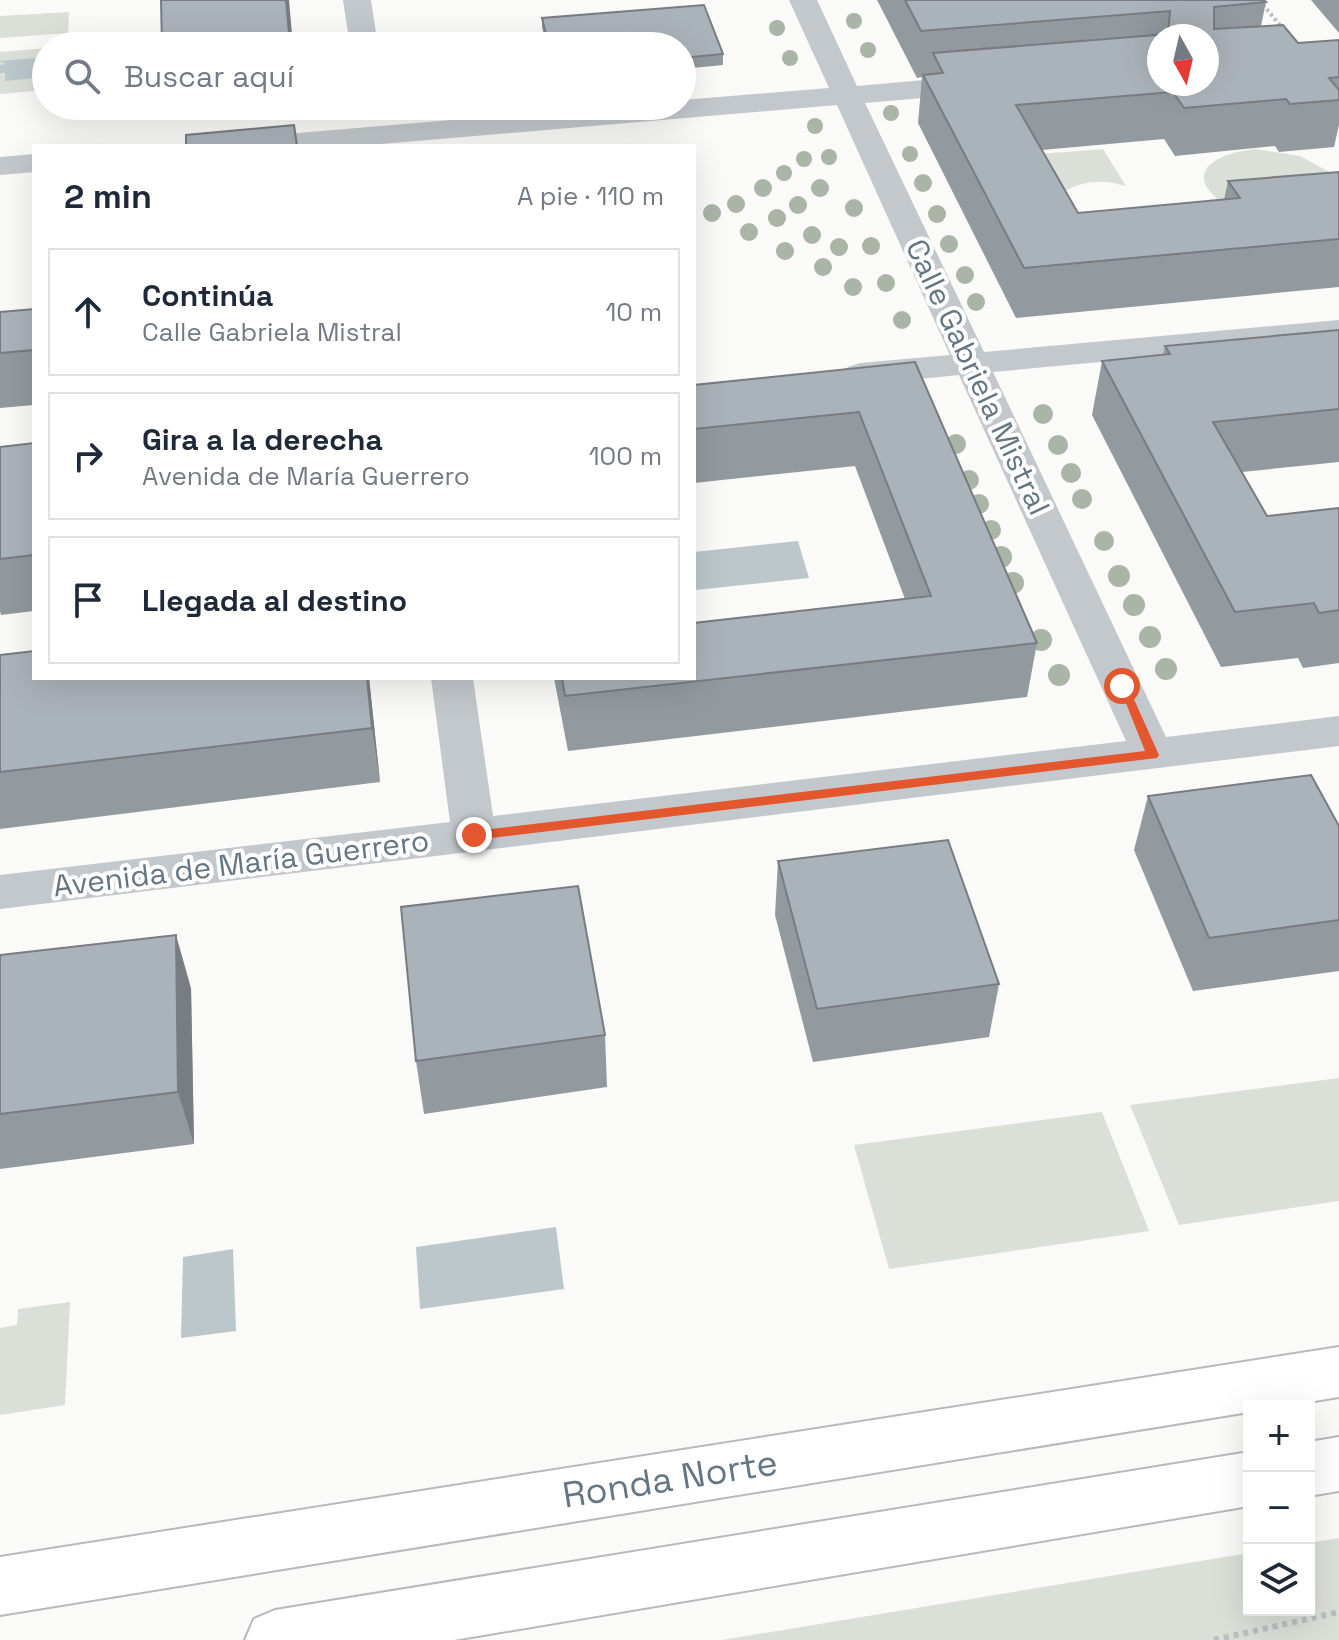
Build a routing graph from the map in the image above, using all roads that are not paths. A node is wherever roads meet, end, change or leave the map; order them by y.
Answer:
1 (357, 0) edge
2 (803, 0) edge
3 (362, 32) edge
4 (1002, 82) edge
5 (847, 95) junction
6 (696, 106) edge
7 (500, 120) edge
8 (375, 129) edge
9 (265, 144) edge
10 (32, 163) edge
11 (0, 166) edge
12 (1339, 330) edge
13 (971, 363) junction
14 (833, 377) edge
15 (452, 680) edge
16 (1339, 731) edge
17 (1153, 755) junction
18 (474, 835) junction
19 (0, 892) edge
20 (1339, 1372) edge
21 (1339, 1464) edge
22 (1315, 1468) edge
23 (1243, 1480) edge
24 (0, 1586) edge
25 (275, 1640) edge

1 - 3 street
2 - 5 street, Calle Gabriela Mistral
4 - 5 street
5 - 6 street
5 - 13 street, Calle Gabriela Mistral
7 - 8 street
8 - 9 street
10 - 11 street
12 - 13 street
13 - 14 street
13 - 17 street, Calle Gabriela Mistral
15 - 18 street
16 - 17 street, Avenida de María Guerrero
17 - 18 street, Avenida de María Guerrero
18 - 19 street, Avenida de María Guerrero
20 - 24 main road, Ronda Norte
21 - 22 main road
23 - 25 main road

